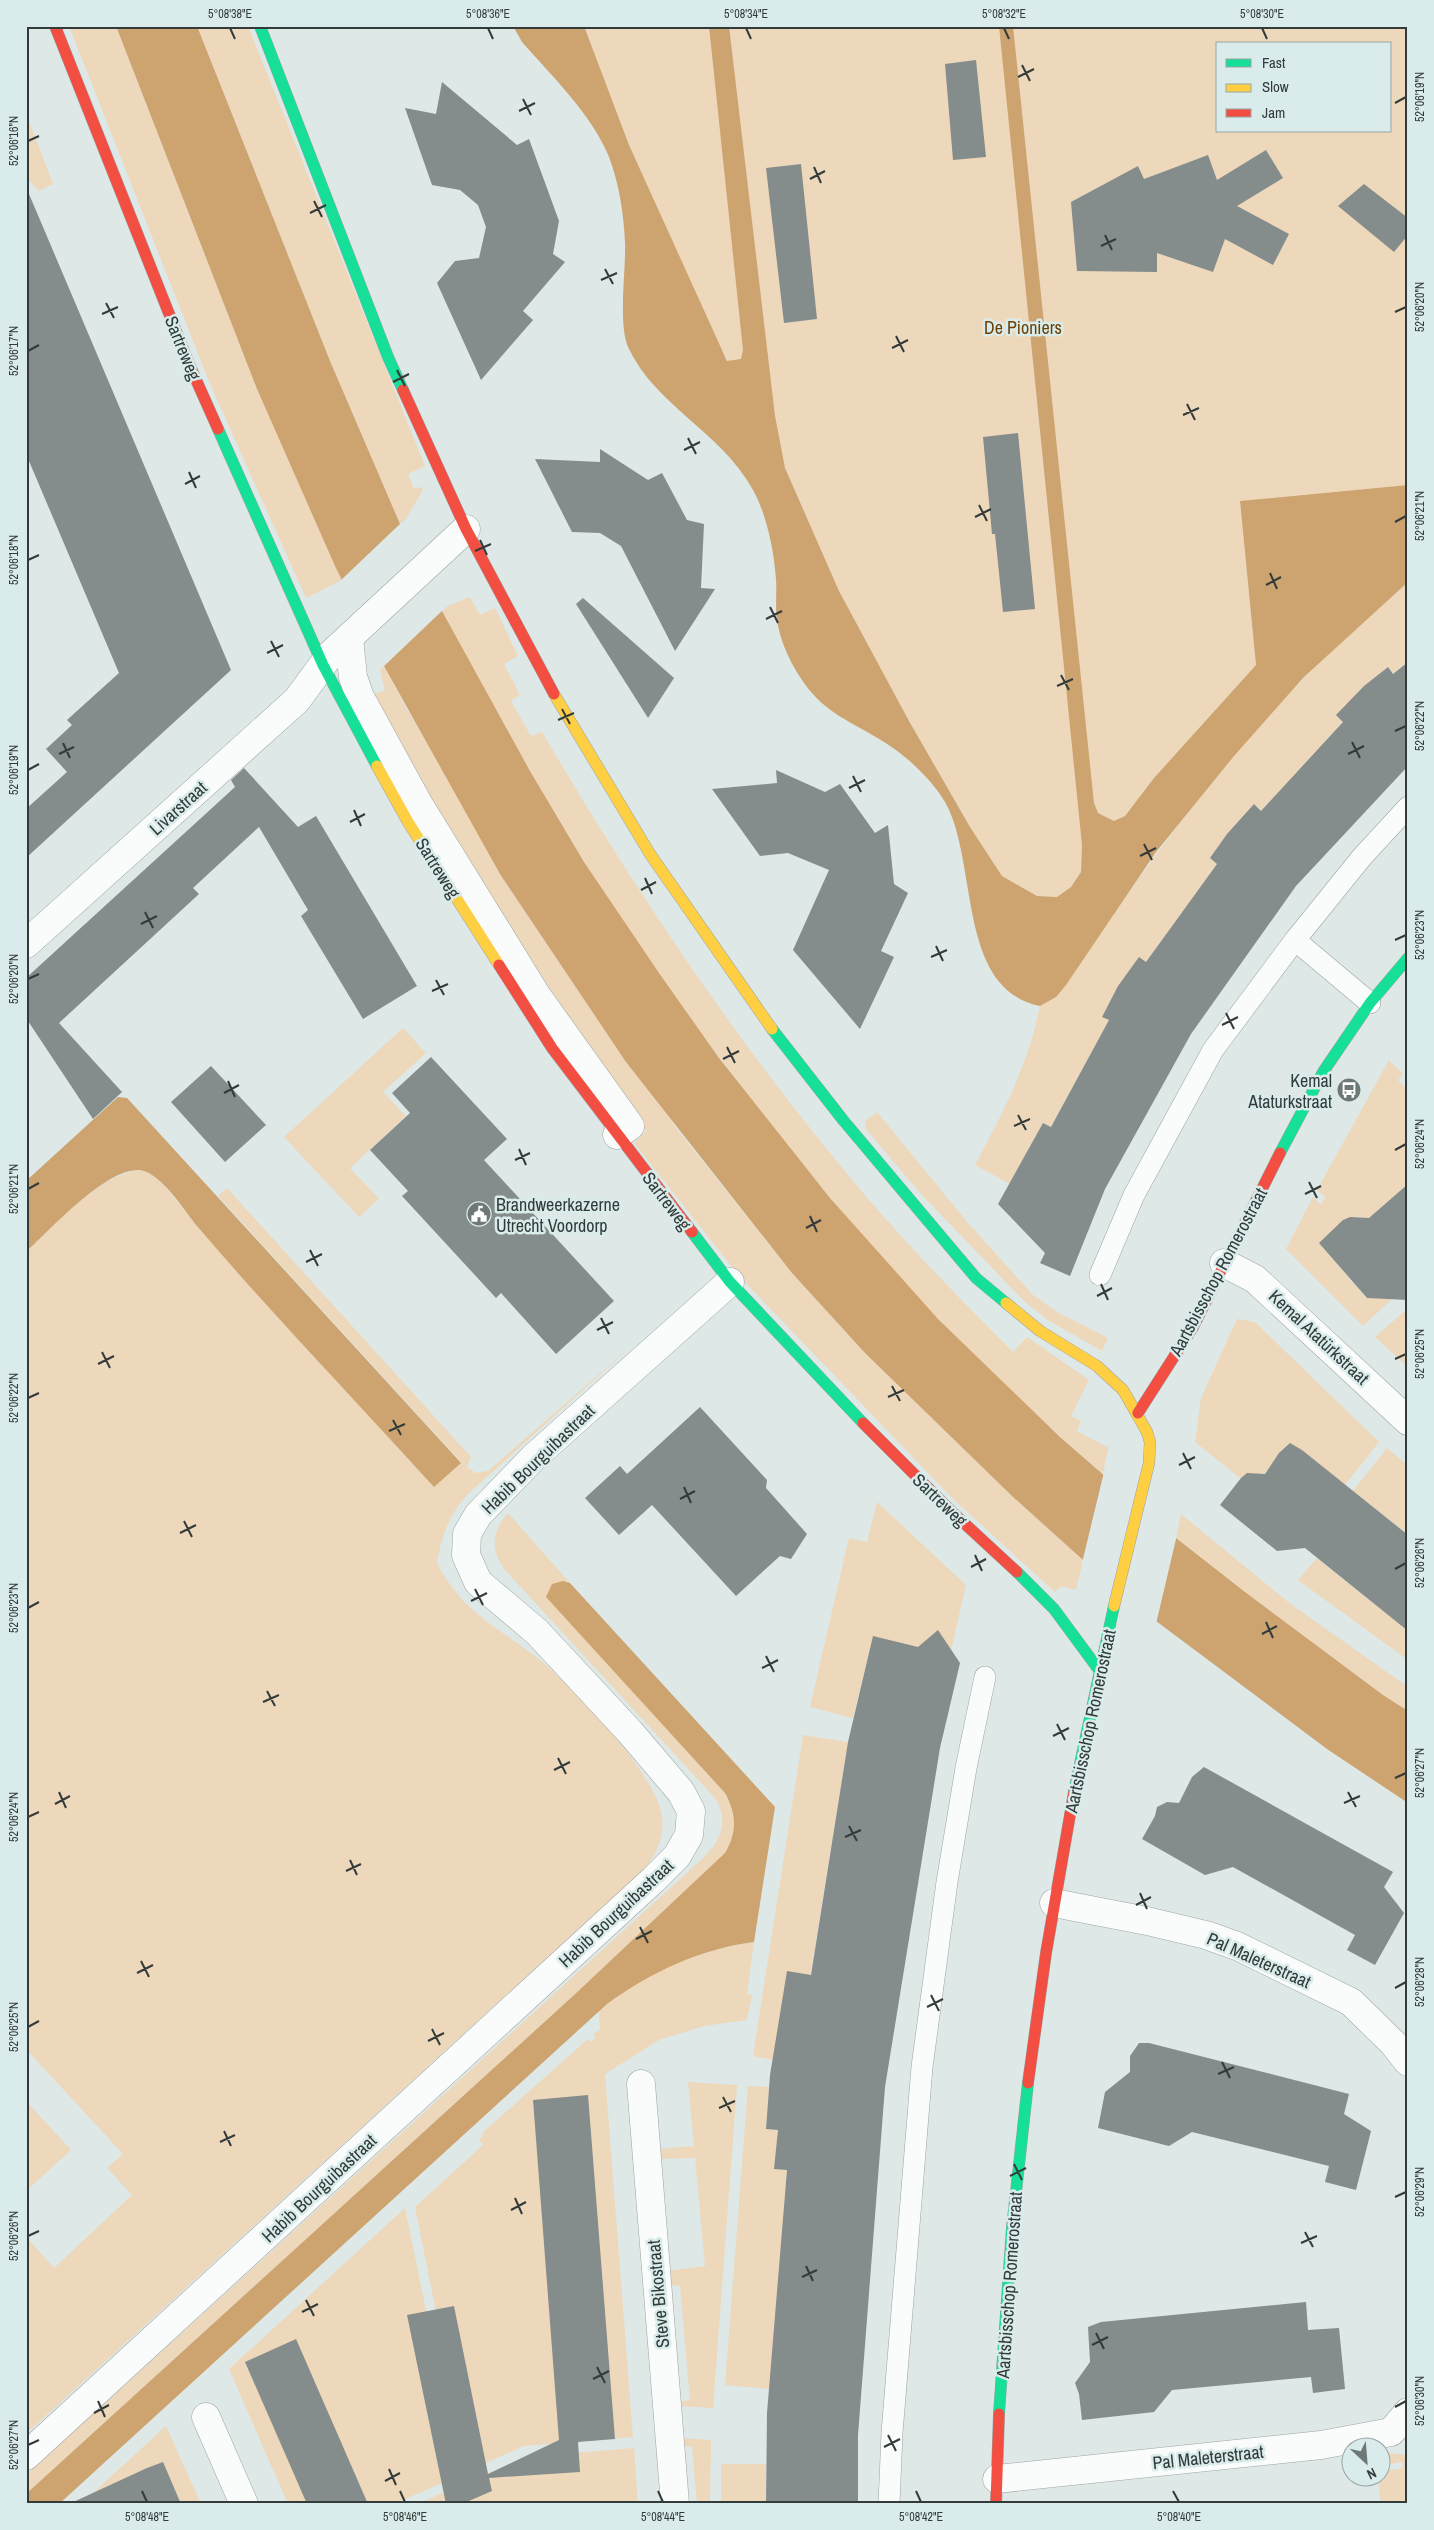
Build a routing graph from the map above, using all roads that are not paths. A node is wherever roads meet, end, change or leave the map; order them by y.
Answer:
1 (55, 26) edge
2 (260, 26) edge
3 (458, 536) junction
4 (349, 638) junction
5 (322, 665) junction
6 (1408, 807) edge
7 (1295, 940) junction
8 (26, 944) edge
9 (1408, 958) edge
10 (1370, 1003) junction
11 (617, 1135) junction
12 (1224, 1263) junction
13 (1100, 1275) dead end
14 (730, 1282) junction
15 (1138, 1413) junction
16 (1408, 1420) edge
17 (1099, 1670) junction
18 (985, 1678) dead end
19 (1054, 1902) junction
20 (1408, 2062) edge
21 (641, 2084) dead end
22 (1408, 2412) edge
23 (206, 2417) dead end
24 (26, 2456) edge
25 (997, 2492) edge
26 (244, 2504) edge
27 (675, 2504) edge
28 (889, 2504) edge

1 - 5 street, Sartreweg
2 - 3 street
3 - 4 street
3 - 15 street
4 - 5 street
4 - 11 street
5 - 8 street, Livarstraat
5 - 11 street, Sartreweg
6 - 7 lane
7 - 10 lane
7 - 13 lane
9 - 10 street, Aartsbisschop Romerostraat
10 - 12 street, Aartsbisschop Romerostraat
11 - 14 street, Sartreweg
12 - 15 street, Aartsbisschop Romerostraat
12 - 16 street, Kemal Atatürkstraat
14 - 17 street, Sartreweg
14 - 24 street, Habib Bourguibastraat
15 - 17 street, Aartsbisschop Romerostraat
17 - 19 street, Aartsbisschop Romerostraat
18 - 28 lane
19 - 20 street, Pal Maleterstraat
19 - 25 street, Aartsbisschop Romerostraat
21 - 27 street, Steve Bikostraat
22 - 25 street, Pal Maleterstraat
23 - 26 street

